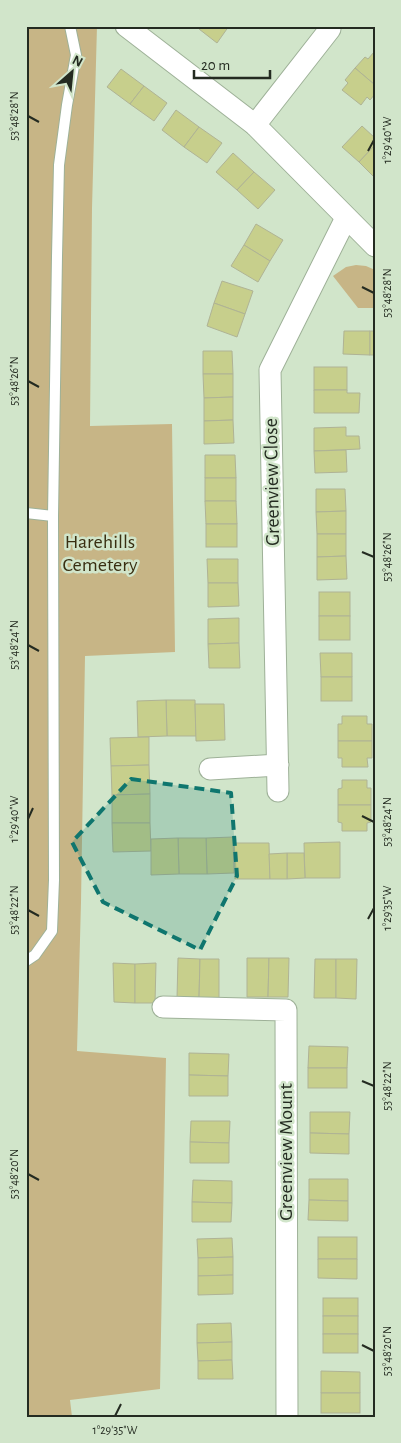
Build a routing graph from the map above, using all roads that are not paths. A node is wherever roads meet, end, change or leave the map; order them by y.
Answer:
1 (70, 26) edge
2 (126, 26) edge
3 (330, 29) dead end
4 (255, 125) junction
5 (346, 218) junction
6 (375, 246) edge
7 (26, 513) edge
8 (53, 516) junction
9 (278, 765) junction
10 (210, 769) dead end
11 (278, 791) dead end
12 (26, 961) edge
13 (163, 1007) dead end
14 (287, 1417) edge

1 - 8 lane
2 - 4 street
3 - 4 street
4 - 5 street
5 - 6 street
5 - 9 street, Greenview Close
7 - 8 lane
8 - 12 lane
9 - 10 street
9 - 11 street, Greenview Close
13 - 14 street, Greenview Mount

